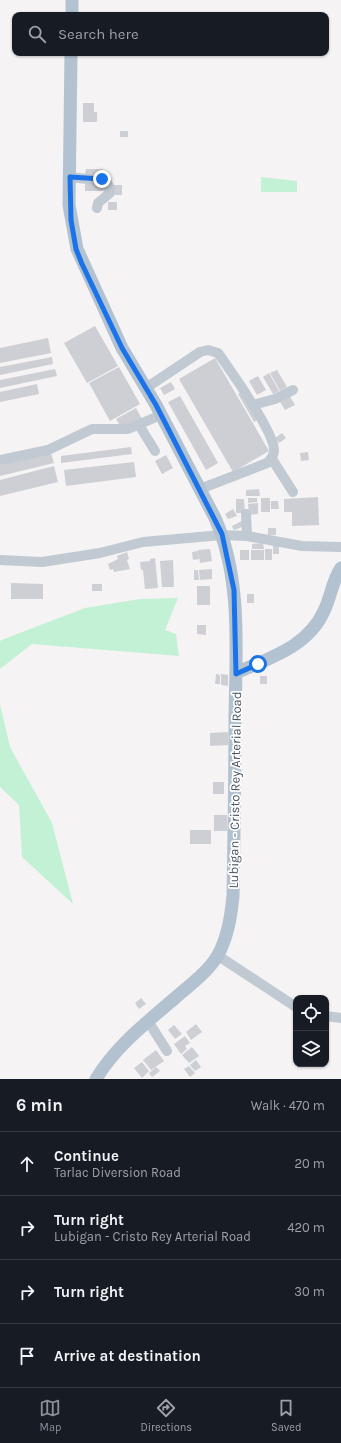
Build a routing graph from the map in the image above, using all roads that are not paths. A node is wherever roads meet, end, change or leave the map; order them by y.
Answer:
1 (72, 0) edge
2 (72, 12) edge
3 (72, 56) edge
4 (70, 177) junction
5 (98, 208) dead end
6 (146, 388) junction
7 (294, 390) dead end
8 (253, 405) junction
9 (161, 415) junction
10 (139, 425) junction
11 (155, 451) dead end
12 (272, 459) junction
13 (0, 460) edge
14 (200, 489) junction
15 (293, 492) dead end
16 (246, 514) dead end
17 (222, 534) junction
18 (247, 536) junction
19 (341, 548) edge
20 (0, 560) edge
21 (341, 568) edge
22 (236, 674) junction
23 (218, 955) junction
24 (293, 1005) edge
25 (329, 1016) edge
26 (341, 1018) edge
27 (148, 1021) junction
28 (167, 1051) dead end
29 (96, 1079) edge

1 - 2 main road
3 - 4 main road, Lubigan - Cristo Rey Arterial Road
4 - 5 street
4 - 6 main road, Lubigan - Cristo Rey Arterial Road
6 - 8 street
6 - 9 main road, Lubigan - Cristo Rey Arterial Road
7 - 8 street
8 - 12 street
9 - 10 street
9 - 14 main road, Lubigan - Cristo Rey Arterial Road
10 - 11 street
10 - 13 street
12 - 14 street
12 - 15 street
14 - 17 main road, Lubigan - Cristo Rey Arterial Road
16 - 18 street
17 - 18 street
17 - 20 street
17 - 22 main road, Lubigan - Cristo Rey Arterial Road
18 - 19 street
21 - 22 main road
22 - 23 main road, Lubigan - Cristo Rey Arterial Road
23 - 24 street
23 - 27 main road, Lubigan - Cristo Rey Arterial Road
25 - 26 street
27 - 28 street
27 - 29 main road, Lubigan - Cristo Rey Arterial Road

